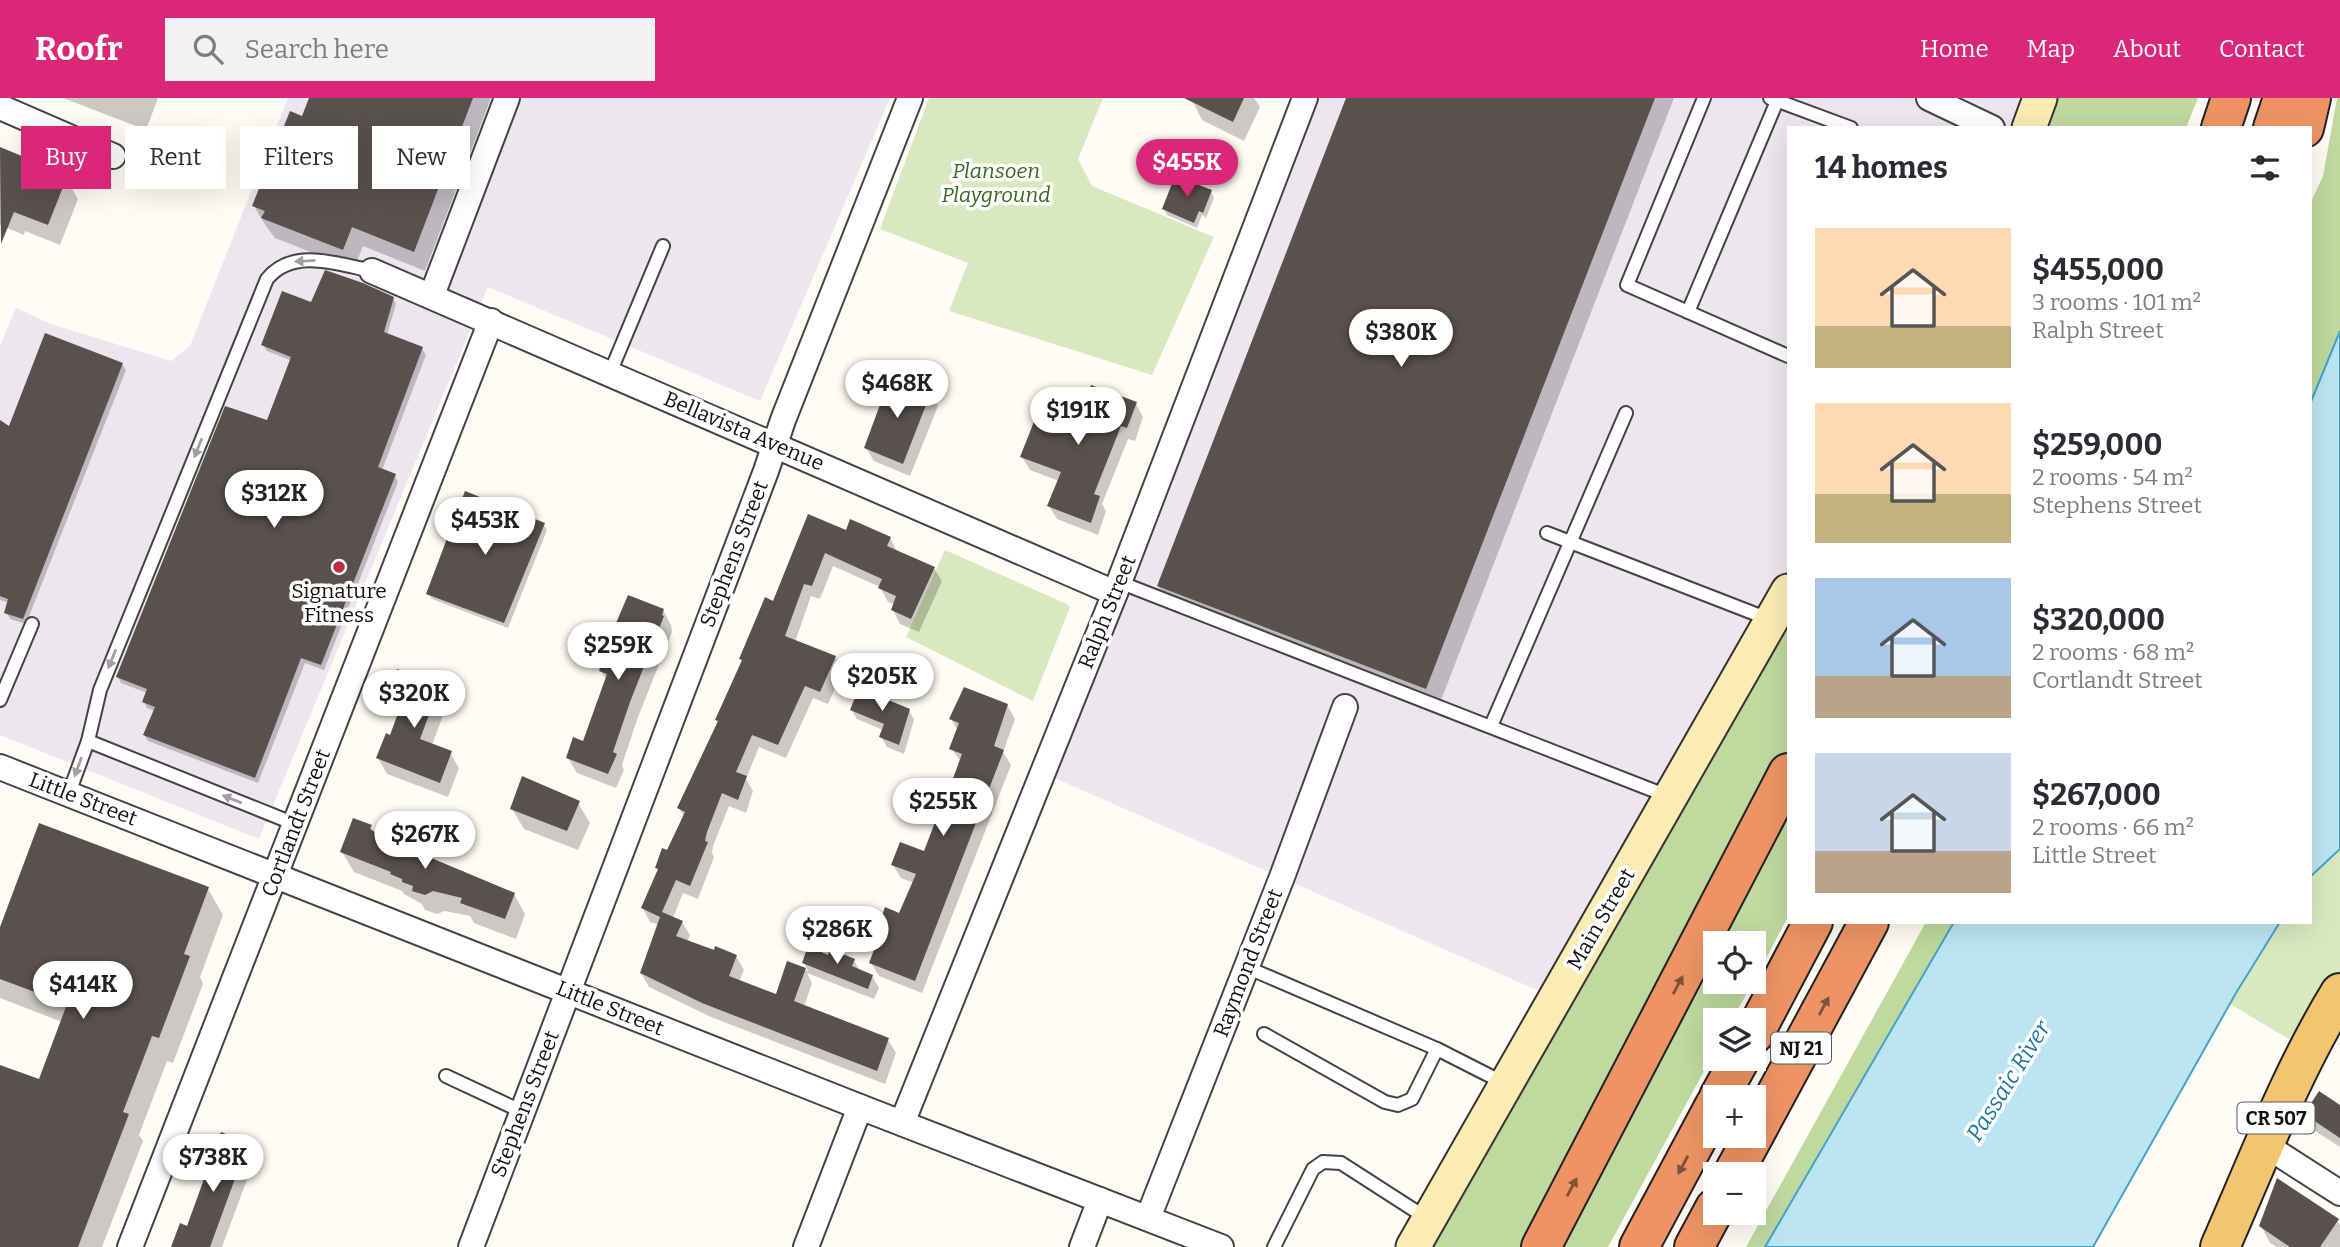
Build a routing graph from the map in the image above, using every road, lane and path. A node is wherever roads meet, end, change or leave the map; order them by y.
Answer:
1 (508, 98) edge
2 (910, 98) edge
3 (1305, 98) edge
4 (1704, 98) edge
5 (1929, 98) edge
6 (2040, 98) edge
7 (2231, 98) edge
8 (2283, 98) edge
9 (2311, 98) edge
10 (1773, 99) edge
11 (0, 107) edge
12 (1846, 126) edge
13 (1988, 126) edge
14 (2030, 126) edge
15 (2222, 126) edge
16 (2274, 126) edge
17 (2304, 126) edge
18 (113, 156) dead end
19 (663, 246) dead end
20 (372, 271) joint
21 (432, 295) junction
22 (1688, 312) junction
23 (491, 321) junction
24 (1787, 356) edge
25 (610, 373) junction
26 (1626, 413) dead end
27 (776, 444) junction
28 (1547, 533) dead end
29 (1572, 543) junction
30 (1117, 587) junction
31 (1787, 593) edge
32 (1772, 621) junction
33 (32, 624) dead end
34 (0, 700) edge
35 (1345, 707) dead end
36 (1491, 726) junction
37 (88, 741) junction
38 (0, 767) edge
39 (1787, 775) edge
40 (69, 793) junction
41 (1671, 797) junction
42 (295, 824) junction
43 (275, 876) junction
44 (1813, 924) edge
45 (1868, 924) edge
46 (1256, 972) junction
47 (568, 991) junction
48 (2340, 993) edge
49 (1766, 1012) edge
50 (1264, 1034) dead end
51 (1437, 1049) junction
52 (446, 1076) dead end
53 (1506, 1084) junction
54 (860, 1107) junction
55 (523, 1112) junction
56 (902, 1123) junction
57 (1703, 1127) edge
58 (2265, 1145) junction
59 (1739, 1162) edge
60 (2340, 1193) edge
61 (1100, 1200) junction
62 (1148, 1218) junction
63 (1706, 1225) edge
64 (1421, 1233) edge
65 (130, 1247) edge
66 (471, 1247) edge
67 (806, 1247) edge
68 (1082, 1247) edge
69 (1221, 1247) edge
70 (1274, 1247) edge
71 (1541, 1247) edge
72 (1639, 1247) edge
73 (1694, 1247) edge
74 (2220, 1247) edge

1 - 21 street
2 - 27 street, Stephens Street
3 - 30 street, Ralph Street
4 - 22 lane
5 - 13 street
6 - 14 street
7 - 15 highway
8 - 16 highway
9 - 17 highway
10 - 12 lane
10 - 22 lane
11 - 18 street
19 - 25 lane
20 - 21 street, Bellavista Avenue
20 -> 37 lane
21 - 23 street, Bellavista Avenue
22 - 24 lane
23 - 25 street, Bellavista Avenue
23 - 42 street, Cortlandt Street
25 - 27 street, Bellavista Avenue
26 - 29 lane
27 - 30 street, Bellavista Avenue
27 - 47 street, Stephens Street
28 - 29 lane
29 - 32 lane
29 - 36 lane
30 - 36 lane
30 - 56 street, Ralph Street
31 - 32 street, Main Street
32 - 41 street, Main Street
33 - 34 lane
35 - 46 street, Raymond Street
36 - 41 lane
37 -> 40 lane
42 -> 37 lane
38 - 40 street, Little Street
71 -> 39 highway
40 - 43 street, Little Street
41 - 53 street, Main Street
42 - 43 street, Cortlandt Street
43 - 47 street, Little Street
43 - 65 street, Cortlandt Street
44 - 49 highway, NJ 21
59 -> 45 highway, NJ 21
46 - 51 lane
46 - 62 street, Raymond Street
47 - 54 street, Little Street
47 - 55 street, Stephens Street
48 - 58 main road, CR 507
50 - 51 lane
51 - 53 lane
52 - 55 lane
53 - 64 street, Main Street
54 - 56 street, Little Street
54 - 67 street
55 - 66 street, Stephens Street
56 - 61 street, Little Street
57 -> 72 highway
58 - 60 street
58 - 74 main road, CR 507
61 - 62 street, Little Street
61 - 68 street
62 - 69 street, Little Street
63 - 73 highway
64 - 70 lane

